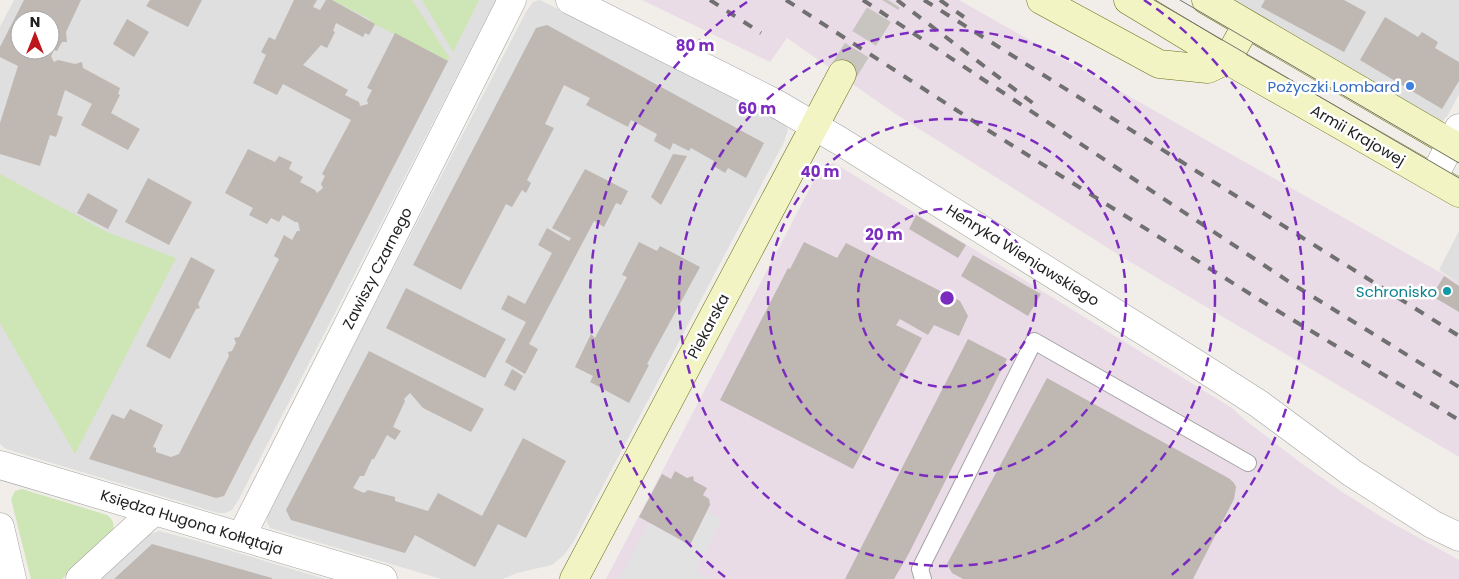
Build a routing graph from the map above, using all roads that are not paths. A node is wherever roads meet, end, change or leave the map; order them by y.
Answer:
1 (512, 0) edge
2 (570, 0) edge
3 (1041, 0) edge
4 (1128, 0) edge
5 (1206, 0) edge
6 (1247, 24) junction
7 (1227, 60) junction
8 (842, 74) tunnel mouth
9 (813, 125) junction
10 (1456, 140) edge
11 (1433, 178) junction
12 (1459, 193) edge
13 (1248, 463) dead end
14 (0, 465) edge
15 (154, 511) junction
16 (0, 527) edge
17 (241, 537) junction
18 (1459, 537) edge
19 (12, 579) edge
20 (80, 579) edge
21 (384, 579) edge
22 (574, 579) edge
23 (923, 579) edge

1 - 17 street, Zawiszy Czarnego
2 - 9 street, Henryka Wieniawskiego
3 - 7 street
4 - 7 street, Armii Krajowej
5 - 6 street
6 - 7 street
6 - 10 street
7 - 11 street, Armii Krajowej
8 - 9 street, Piekarska
9 - 18 street, Henryka Wieniawskiego
9 - 22 street, Piekarska
10 - 11 street
11 - 12 street, Armii Krajowej
13 - 23 lane
14 - 15 street, Księdza Hugona Kołłątaja
15 - 17 street, Księdza Hugona Kołłątaja
15 - 20 street
16 - 19 street
17 - 21 street, Księdza Hugona Kołłątaja

